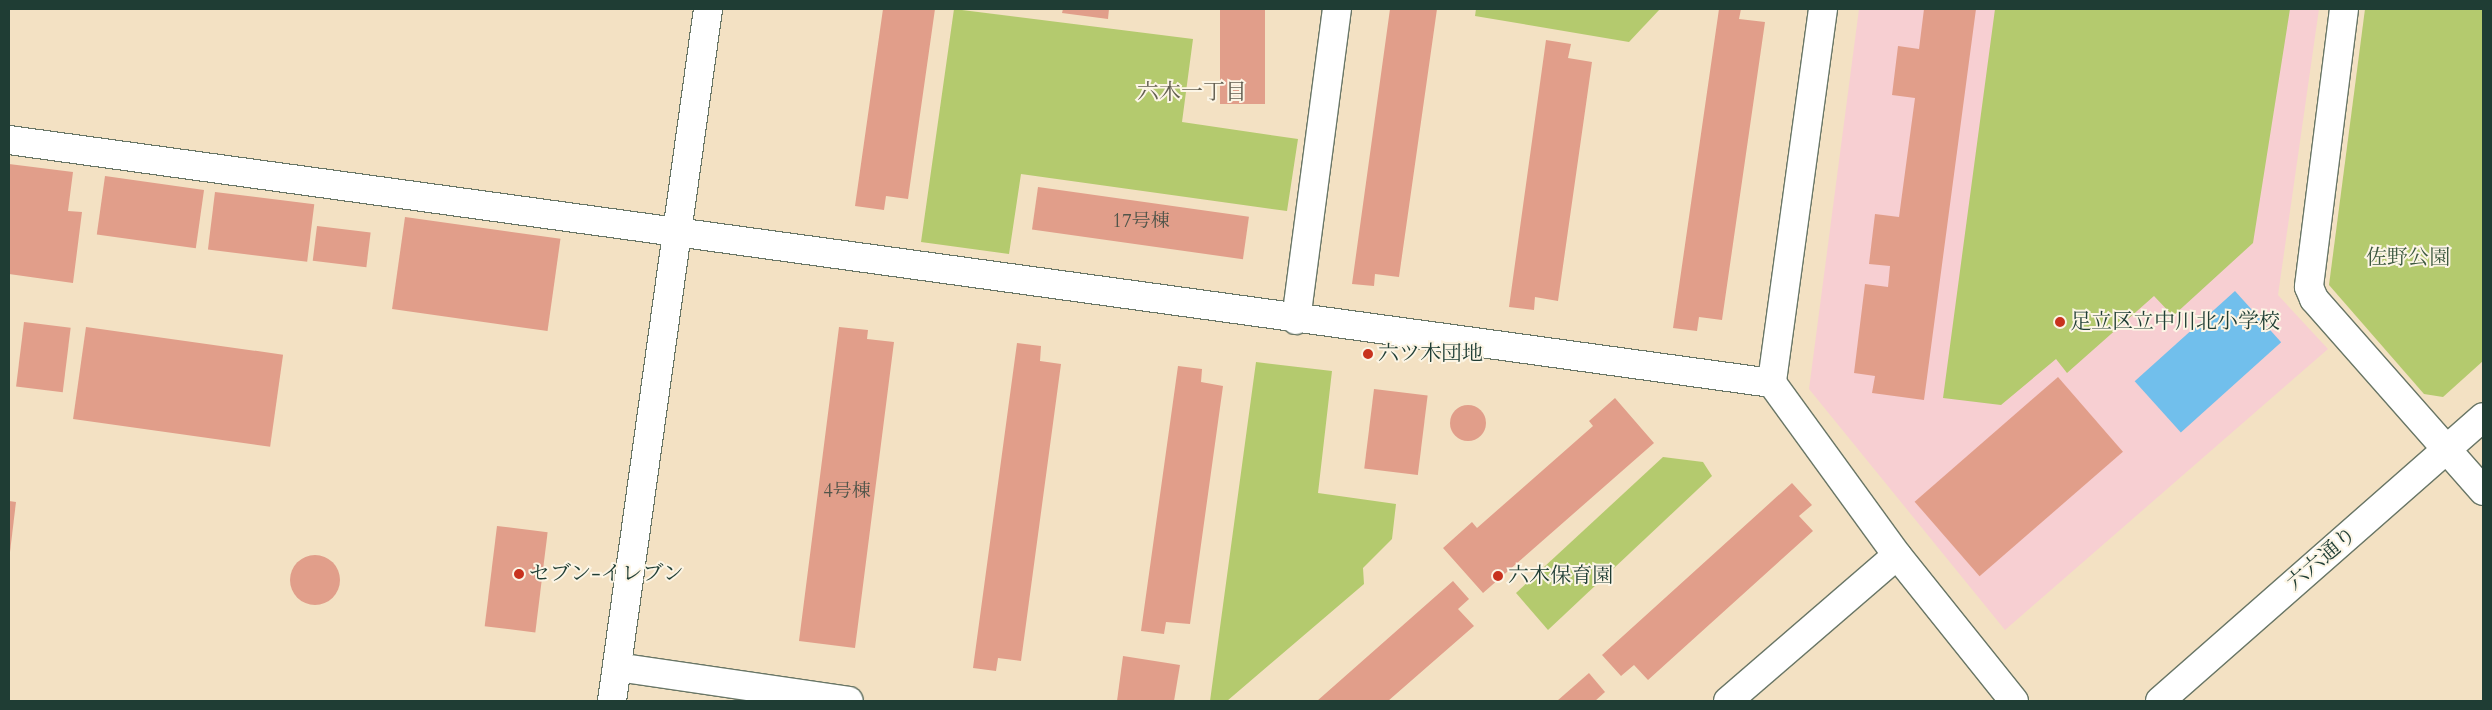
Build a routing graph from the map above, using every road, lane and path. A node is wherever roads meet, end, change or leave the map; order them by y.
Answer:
1 (708, 9) edge
2 (1338, 9) edge
3 (1823, 9) edge
4 (2344, 9) edge
5 (9, 140) edge
6 (678, 234) junction
7 (1296, 320) junction
8 (1772, 383) junction
9 (2483, 417) edge
10 (2447, 449) junction
11 (2483, 491) edge
12 (1897, 555) junction
13 (617, 667) junction
14 (796, 697) edge
15 (612, 701) edge
16 (848, 701) edge
17 (1728, 701) edge
18 (2014, 701) edge
19 (2160, 701) edge

1 - 6 street
2 - 7 street
3 - 8 street
4 - 10 street
5 - 6 street
6 - 7 street
6 - 13 street
7 - 8 street
8 - 12 street
9 - 10 street, 六六通り
10 - 11 street
10 - 19 street, 六六通り
12 - 17 street
12 - 18 street
13 - 14 street
13 - 15 street
14 - 16 street

